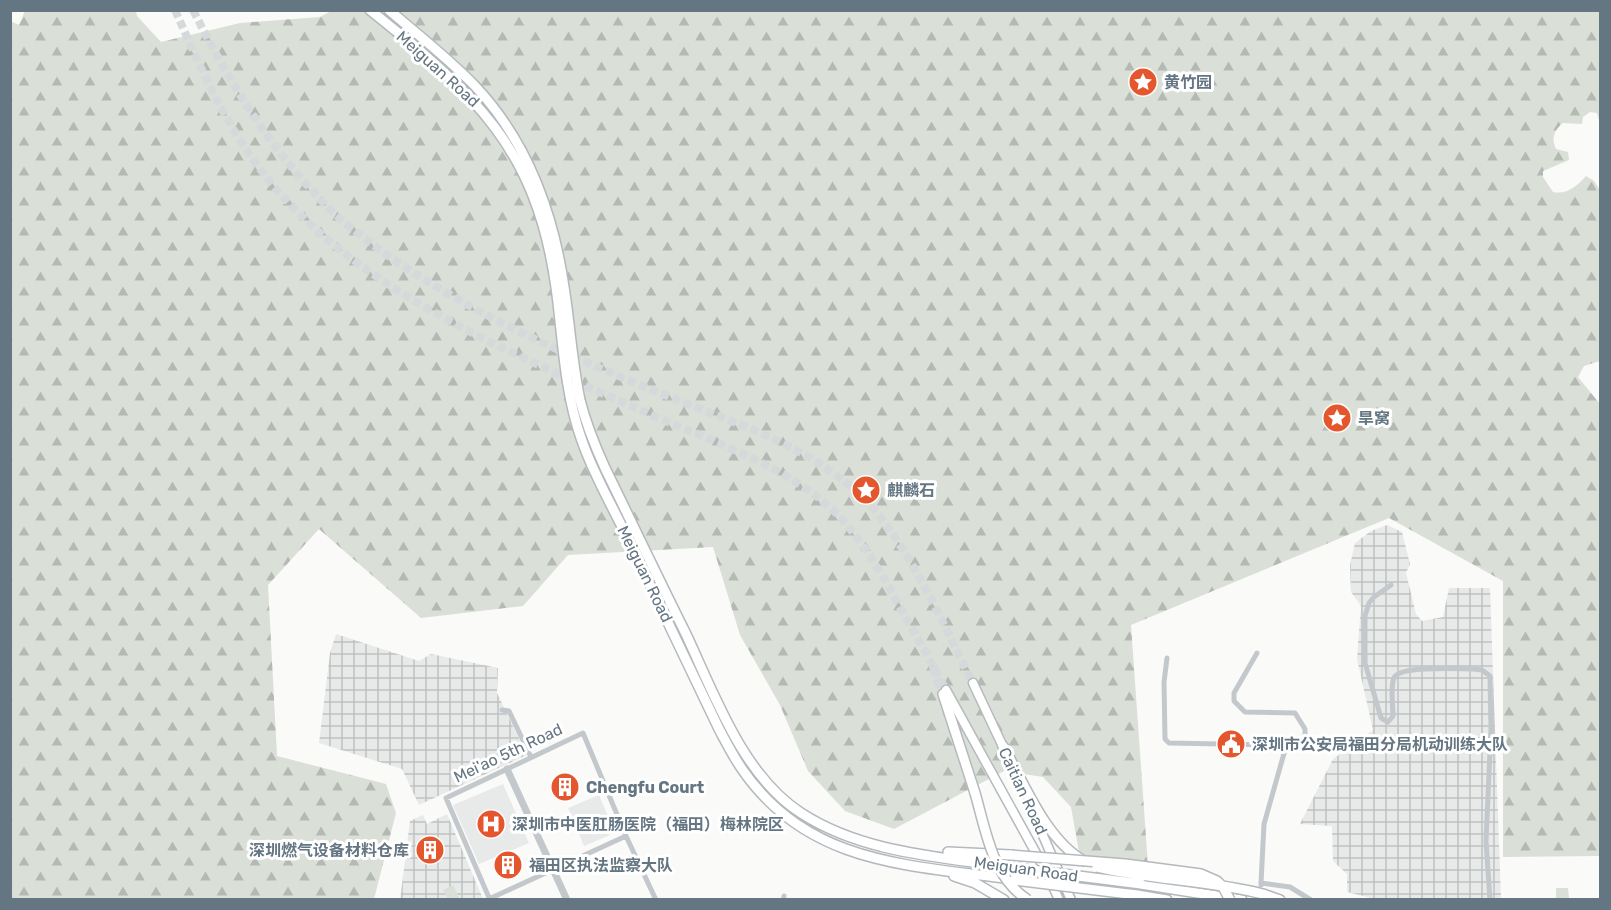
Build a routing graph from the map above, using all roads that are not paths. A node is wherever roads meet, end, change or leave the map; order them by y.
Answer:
1 (370, 10) edge
2 (389, 10) edge
3 (1391, 585) dead end
4 (1257, 653) dead end
5 (1167, 658) dead end
6 (973, 683) tunnel mouth
7 (945, 692) joint
8 (502, 710) dead end
9 (1003, 746) junction
10 (1285, 750) junction
11 (531, 757) junction
12 (505, 770) junction
13 (626, 836) junction
14 (899, 850) junction
15 (920, 867) junction
16 (551, 870) junction
17 (1261, 883) junction
18 (1260, 892) junction
19 (489, 899) edge
20 (562, 900) edge
21 (567, 900) edge
22 (656, 900) edge
23 (1004, 900) edge
24 (1028, 900) edge
25 (1059, 900) edge
26 (1071, 900) edge
27 (1167, 900) edge
28 (1230, 900) edge
29 (1242, 900) edge
30 (1280, 900) edge
31 (1311, 900) edge
32 (1490, 900) edge

1 - 15 highway, Meiguan Road
2 - 14 highway, Meiguan Road
3 - 32 street
4 - 10 street
5 - 10 street
6 - 9 main road, Caitian Road
7 - 24 highway, bridge
7 - 25 main road, Caitian Road
8 - 11 street
9 - 18 highway, bridge
9 - 26 main road, Caitian Road
10 - 17 street
11 - 12 street, Mei'ao 5th Road
11 - 13 street, Mei'ao 5th Road
12 - 16 street
12 - 19 street, Mei'ao 5th Road
13 - 16 street
13 - 22 street
14 - 28 highway, bridge
14 - 29 highway, Meiguan Road, bridge
15 - 23 highway
15 - 27 highway, Meiguan Road, bridge
16 - 19 street
16 - 20 street
16 - 21 street
17 - 18 street
17 - 31 street
18 - 30 highway

